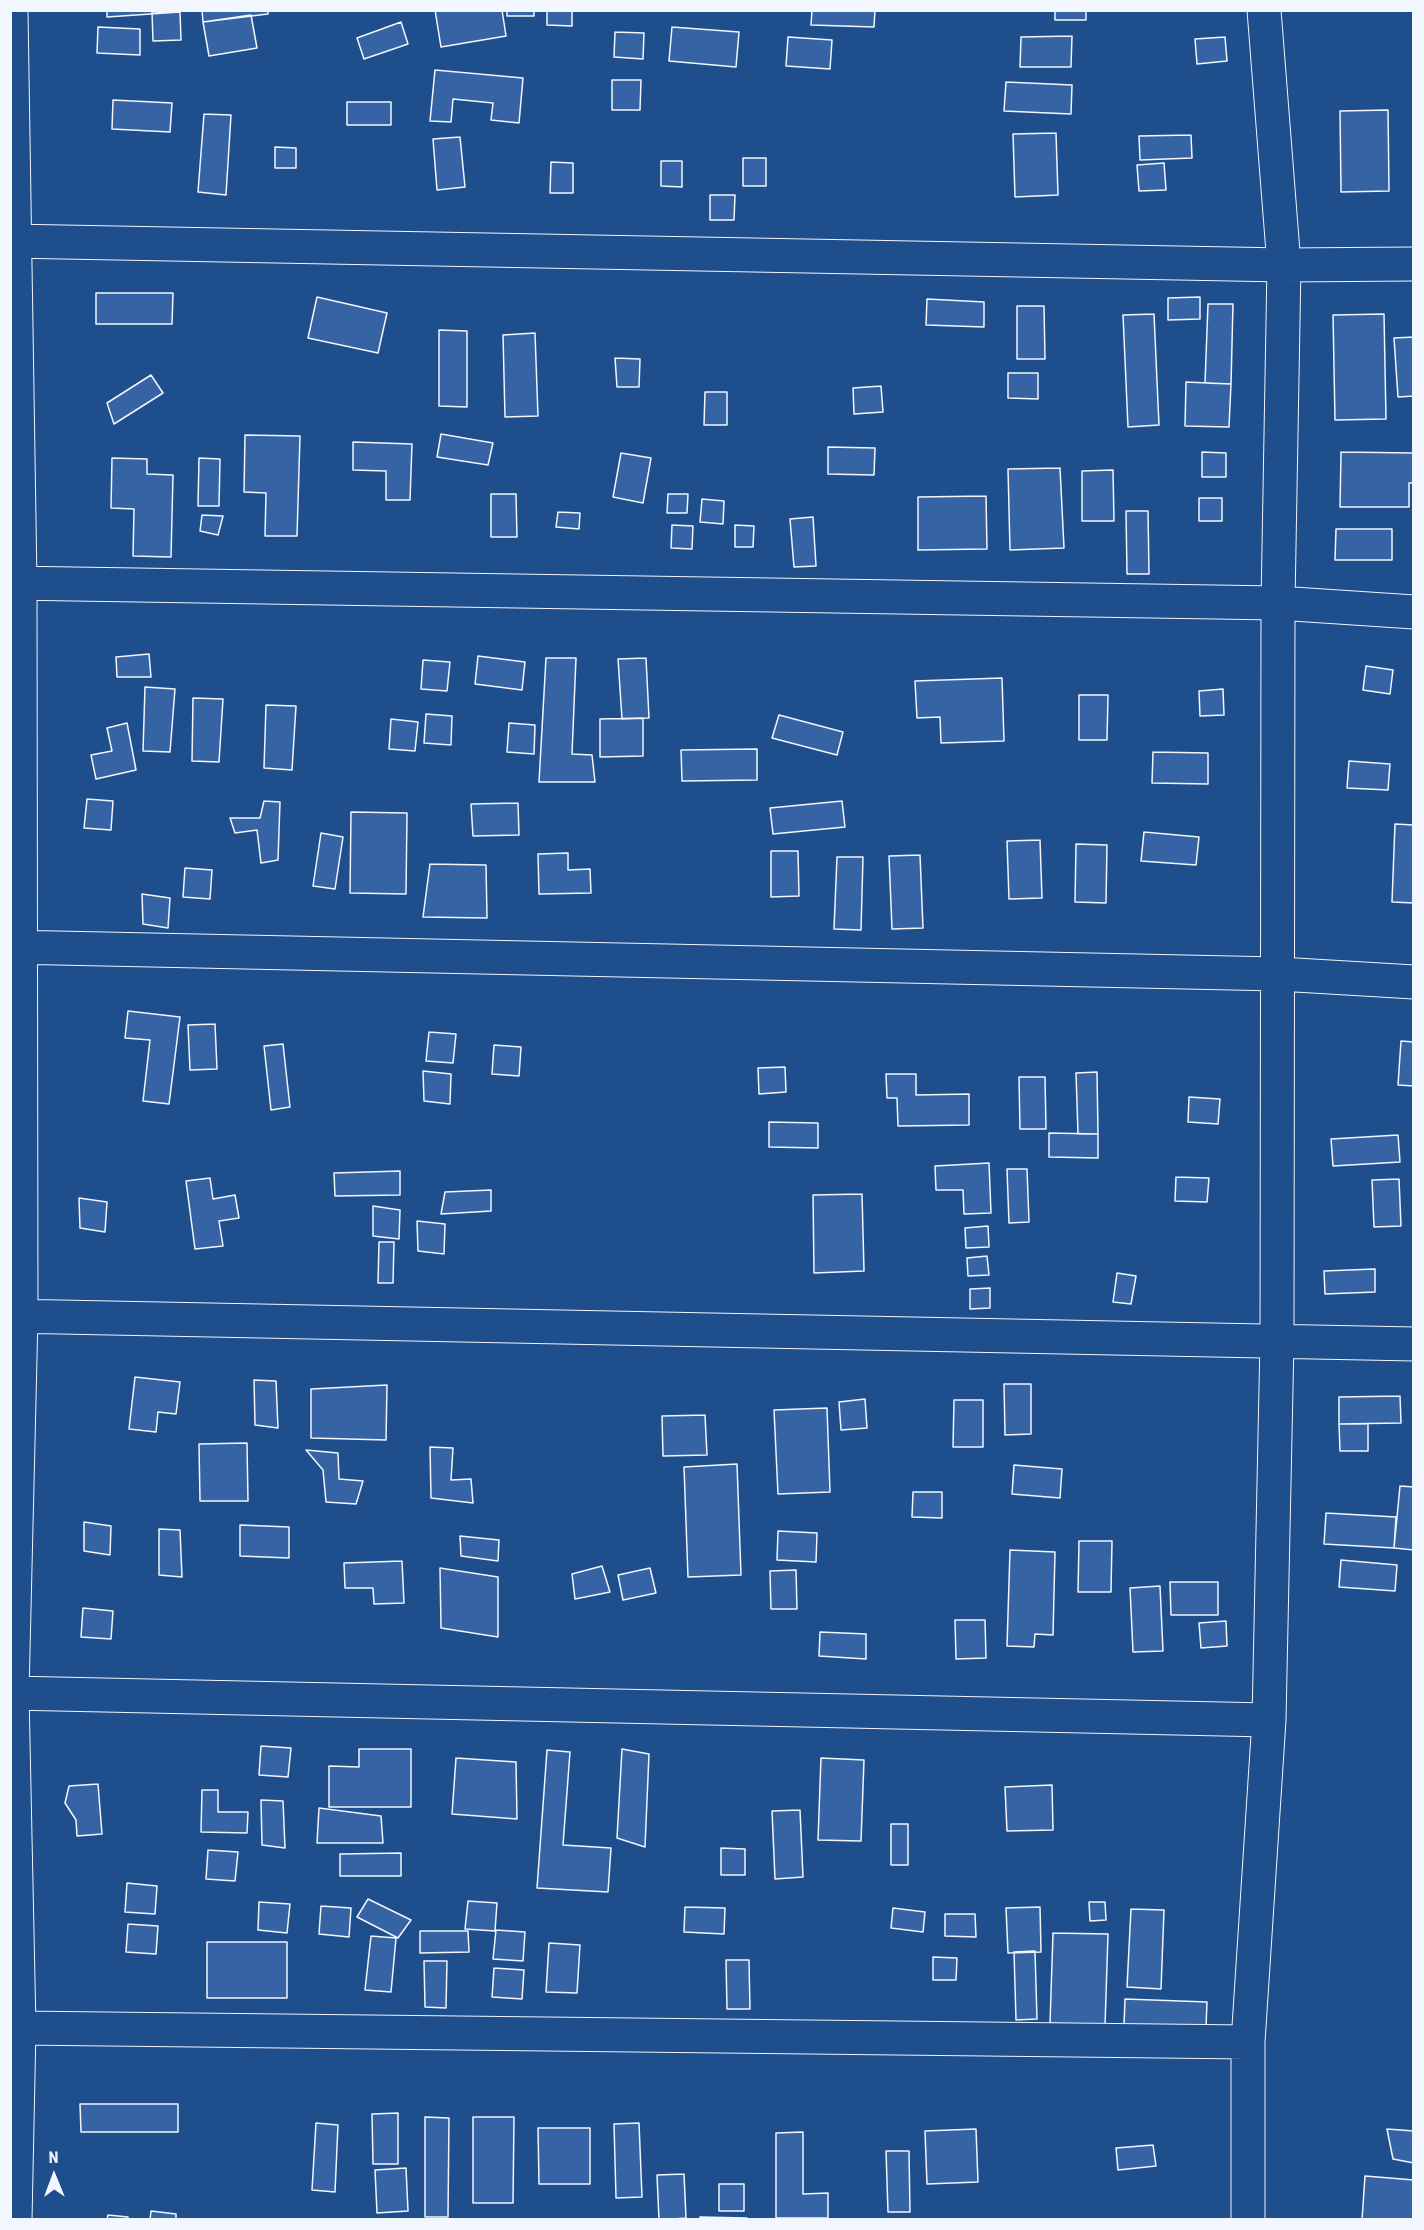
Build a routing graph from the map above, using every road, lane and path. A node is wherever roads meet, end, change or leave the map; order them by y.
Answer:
1 (11, 10) edge
2 (1264, 10) edge
3 (12, 241) edge
4 (1413, 264) edge
5 (1284, 265) junction
6 (15, 583) edge
7 (1278, 603) junction
8 (1413, 612) edge
9 (16, 947) edge
10 (1279, 974) junction
11 (1413, 982) edge
12 (16, 1316) edge
13 (1277, 1340) junction
14 (1413, 1344) edge
15 (11, 1693) edge
16 (1269, 1720) junction
17 (19, 2028) junction
18 (1248, 2042) junction
19 (15, 2220) edge
20 (1248, 2220) edge

1 - 3 street
2 - 5 street
3 - 5 street
3 - 6 street
4 - 5 street
5 - 7 street
6 - 7 street
6 - 9 street
7 - 8 street
7 - 10 street
9 - 10 street
9 - 12 street
10 - 11 street
10 - 13 street
12 - 13 street
12 - 15 street
13 - 14 street
13 - 16 street
15 - 16 street
15 - 17 street
16 - 18 street
17 - 18 street
17 - 19 street
18 - 20 street

